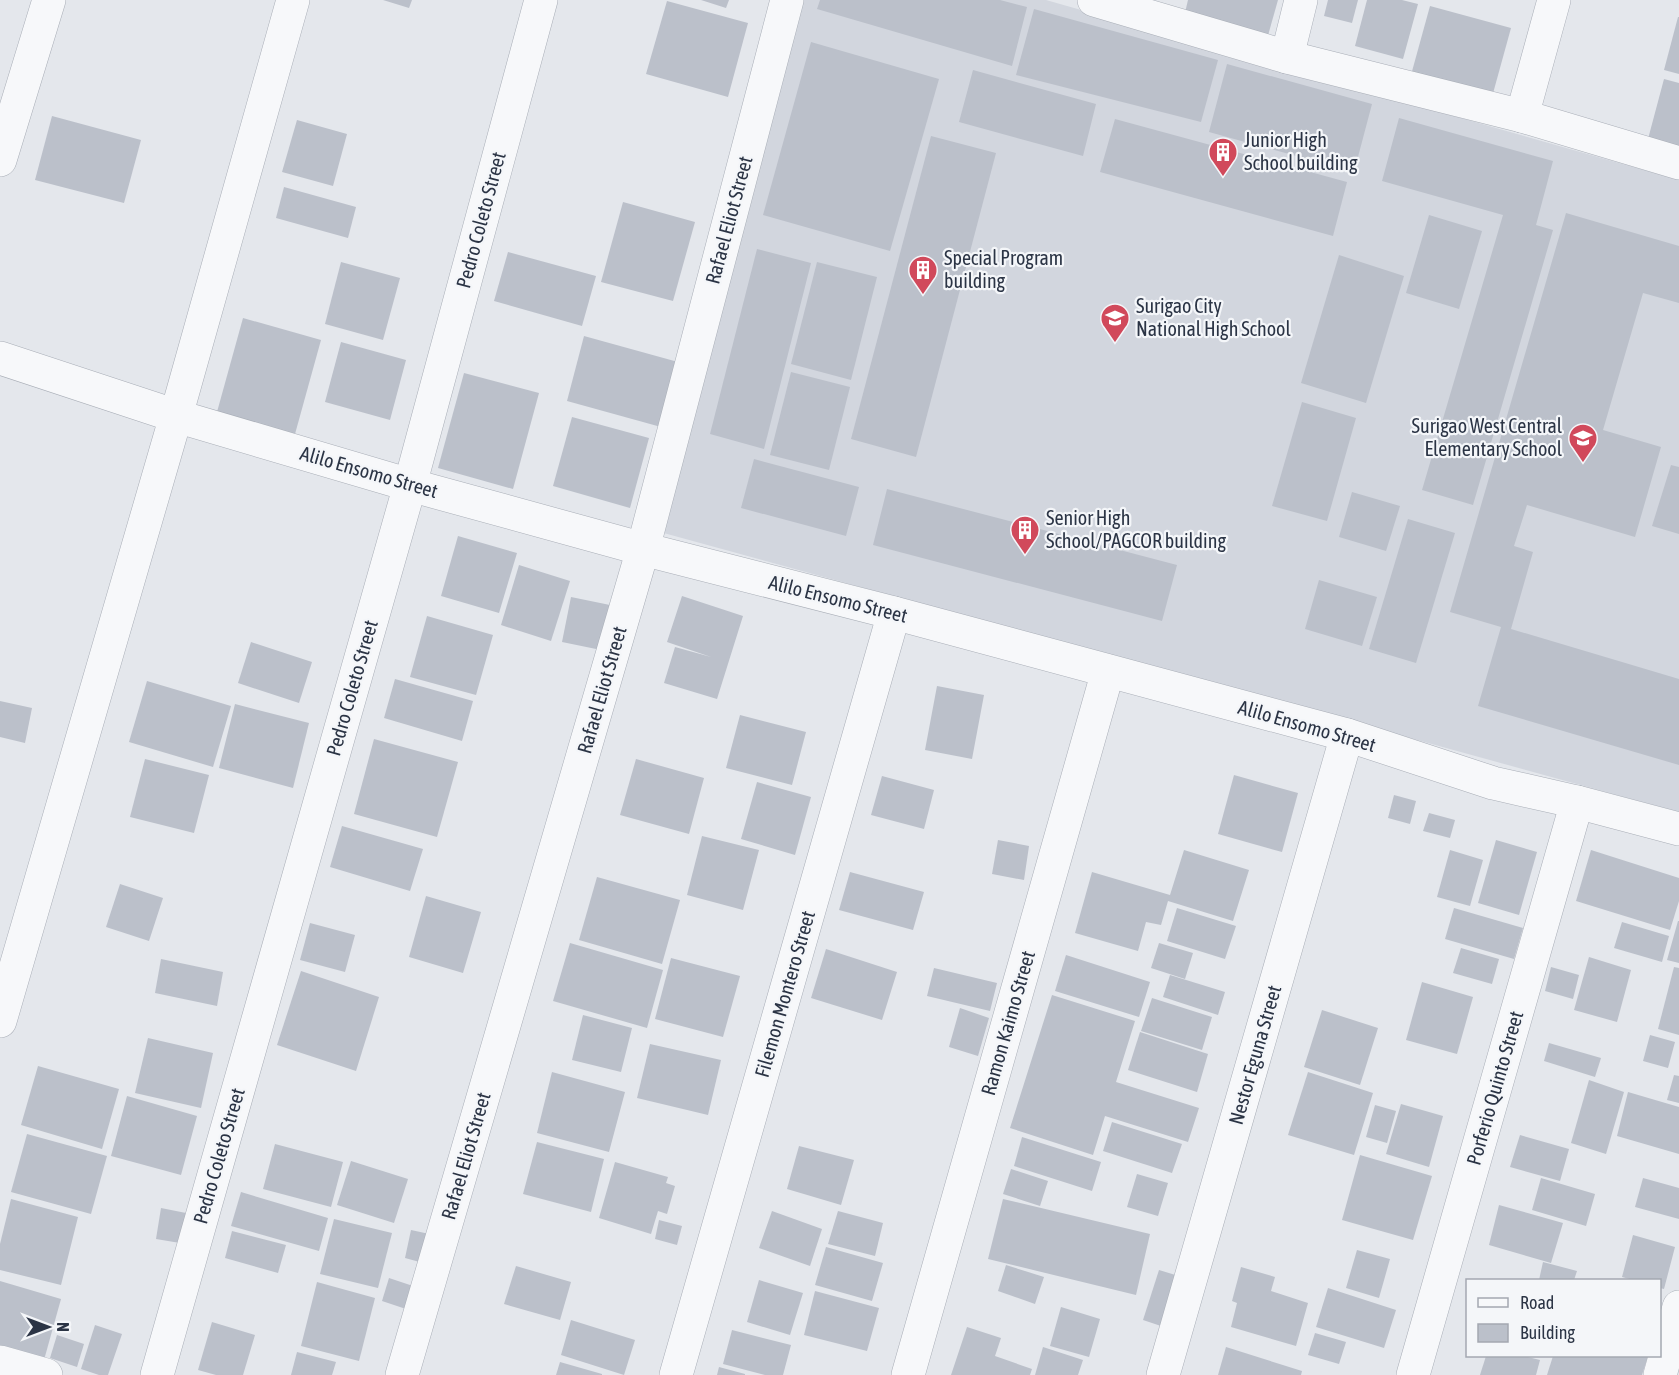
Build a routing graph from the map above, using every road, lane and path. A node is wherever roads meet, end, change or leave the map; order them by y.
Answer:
1 (49, 0) edge
2 (293, 0) edge
3 (542, 0) edge
4 (787, 0) edge
5 (1094, 0) edge
6 (1301, 0) edge
7 (1554, 0) edge
8 (1287, 57) junction
9 (1522, 116) junction
10 (0, 160) edge
11 (1679, 163) edge
12 (0, 358) edge
13 (176, 416) junction
14 (410, 485) junction
15 (643, 549) junction
16 (894, 613) junction
17 (1108, 671) junction
18 (1347, 735) junction
19 (1577, 802) junction
20 (1679, 829) edge
21 (0, 1021) edge
22 (1679, 1307) edge
23 (0, 1362) edge
24 (46, 1375) edge
25 (157, 1375) edge
26 (402, 1375) edge
27 (676, 1375) edge
28 (908, 1375) edge
29 (1163, 1375) edge
30 (1413, 1375) edge
31 (1660, 1375) edge

1 - 10 street
2 - 13 street
3 - 14 street, Pedro Coleto Street
4 - 15 street, Rafael Eliot Street
5 - 8 street
6 - 8 street
7 - 9 street
8 - 9 street
9 - 11 street
12 - 13 street, Alilo Ensomo Street
13 - 14 street, Alilo Ensomo Street
13 - 21 street
14 - 15 street, Alilo Ensomo Street
14 - 25 street, Pedro Coleto Street
15 - 16 street, Alilo Ensomo Street
15 - 26 street, Rafael Eliot Street
16 - 17 street, Alilo Ensomo Street
16 - 27 street, Filemon Montero Street
17 - 18 street, Alilo Ensomo Street
17 - 28 street, Ramon Kaimo Street
18 - 19 street, Alilo Ensomo Street
18 - 29 street, Nestor Eguna Street
19 - 20 street, Alilo Ensomo Street
19 - 30 street, Porferio Quinto Street
22 - 31 street
23 - 24 street

